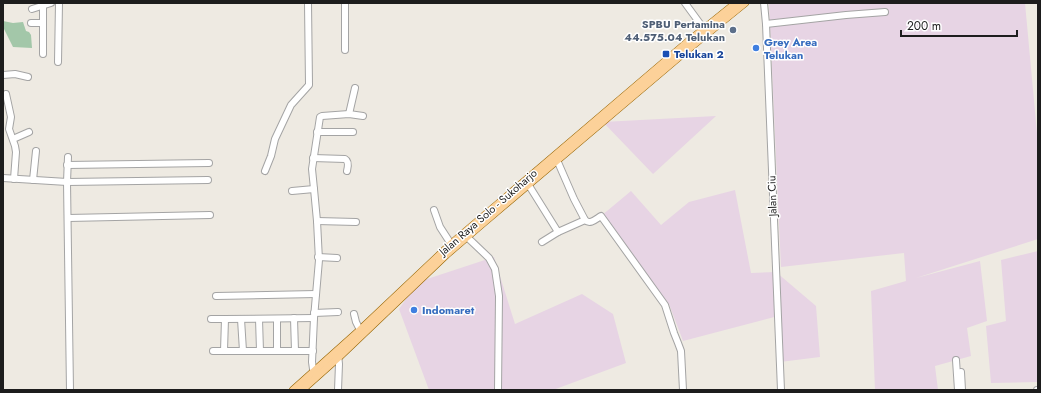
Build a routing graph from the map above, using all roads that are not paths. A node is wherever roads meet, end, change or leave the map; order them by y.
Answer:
1 (51, 3) edge
2 (59, 3) edge
3 (308, 3) edge
4 (344, 3) edge
5 (685, 3) edge
6 (736, 3) edge
7 (745, 3) edge
8 (764, 3) edge
9 (43, 5) junction
10 (32, 9) dead end
11 (885, 12) dead end
12 (31, 23) dead end
13 (43, 23) junction
14 (766, 24) junction
15 (704, 28) junction
16 (691, 43) junction
17 (346, 50) dead end
18 (43, 54) dead end
19 (58, 62) dead end
20 (668, 62) junction
21 (3, 75) edge
22 (28, 77) dead end
23 (355, 88) dead end
24 (7, 94) edge
25 (349, 114) junction
26 (363, 116) dead end
27 (29, 132) dead end
28 (317, 132) junction
29 (353, 132) dead end
30 (13, 139) junction
31 (36, 151) dead end
32 (68, 157) dead end
33 (313, 158) junction
34 (557, 160) junction
35 (209, 163) dead end
36 (68, 165) junction
37 (265, 171) dead end
38 (348, 171) dead end
39 (3, 178) edge
40 (14, 179) junction
41 (33, 180) junction
42 (208, 180) dead end
43 (67, 182) junction
44 (528, 184) junction
45 (314, 189) junction
46 (292, 191) dead end
47 (434, 210) dead end
48 (492, 212) junction
49 (210, 215) dead end
50 (68, 218) junction
51 (585, 220) junction
52 (317, 221) junction
53 (356, 222) dead end
54 (480, 222) junction
55 (558, 232) junction
56 (467, 237) junction
57 (542, 242) dead end
58 (451, 244) junction
59 (318, 257) junction
60 (337, 258) dead end
61 (316, 294) junction
62 (216, 296) dead end
63 (338, 312) dead end
64 (354, 314) dead end
65 (314, 315) junction
66 (294, 318) junction
67 (211, 319) dead end
68 (225, 319) junction
69 (242, 319) junction
70 (259, 319) junction
71 (277, 319) junction
72 (360, 330) junction
73 (213, 351) dead end
74 (224, 351) junction
75 (243, 351) junction
76 (260, 351) junction
77 (277, 351) junction
78 (295, 351) junction
79 (313, 351) junction
80 (338, 354) junction
81 (956, 360) dead end
82 (961, 372) dead end
83 (315, 374) junction
84 (70, 390) edge
85 (293, 390) edge
86 (302, 390) edge
87 (338, 390) edge
88 (498, 390) edge
89 (683, 390) edge
90 (781, 390) edge
91 (958, 390) edge
92 (962, 390) edge

1 - 9 street
2 - 19 street
3 - 37 street
4 - 17 street
5 - 15 street
6 - 15 main road
7 - 16 main road
8 - 14 street, Jalan Ciu
9 - 10 street
9 - 13 street
11 - 14 street
12 - 13 street
13 - 18 street
14 - 90 street, Jalan Ciu
15 - 16 main road
16 - 20 main road, Jalan Raya Solo - Sukoharjo
20 - 34 main road, Jalan Raya Solo - Sukoharjo
20 - 48 main road, Jalan Raya Solo - Sukoharjo
21 - 22 street
23 - 25 street
24 - 30 street
25 - 26 street
25 - 28 street
27 - 30 street
28 - 29 street
28 - 33 street
30 - 40 street
31 - 41 street
32 - 36 street
33 - 38 street
33 - 45 street
34 - 44 main road, Jalan Raya Solo - Sukoharjo
34 - 51 street
35 - 36 street
36 - 43 street
39 - 40 street
40 - 41 street
41 - 43 street
42 - 43 street
43 - 50 street
44 - 48 main road, Jalan Raya Solo - Sukoharjo
44 - 55 street
45 - 46 street
45 - 52 street
47 - 58 street
48 - 54 main road, Jalan Raya Solo - Sukoharjo
49 - 50 street
50 - 84 street
51 - 55 street
51 - 89 street
52 - 53 street
52 - 59 street
54 - 56 main road, Jalan Raya Solo - Sukoharjo
54 - 58 main road, Jalan Raya Solo - Sukoharjo
55 - 57 street
56 - 80 main road, Jalan Raya Solo - Sukoharjo
56 - 88 street
58 - 72 main road, Jalan Raya Solo - Sukoharjo
59 - 60 street
59 - 61 street
61 - 62 street
61 - 65 street
63 - 65 street
64 - 72 street
65 - 66 street
65 - 79 street
66 - 71 street
66 - 78 street
67 - 68 street
68 - 69 street
68 - 74 street
69 - 70 street
69 - 75 street
70 - 71 street
70 - 76 street
71 - 77 street
72 - 80 main road, Jalan Raya Solo - Sukoharjo
73 - 74 street
74 - 75 street
75 - 76 street
76 - 77 street
77 - 78 street
78 - 79 street
79 - 83 street
80 - 83 main road, Jalan Raya Solo - Sukoharjo
80 - 87 street
81 - 91 street
82 - 92 street
83 - 85 main road, Jalan Raya Solo - Sukoharjo
83 - 86 main road, Jalan Raya Solo - Sukoharjo

